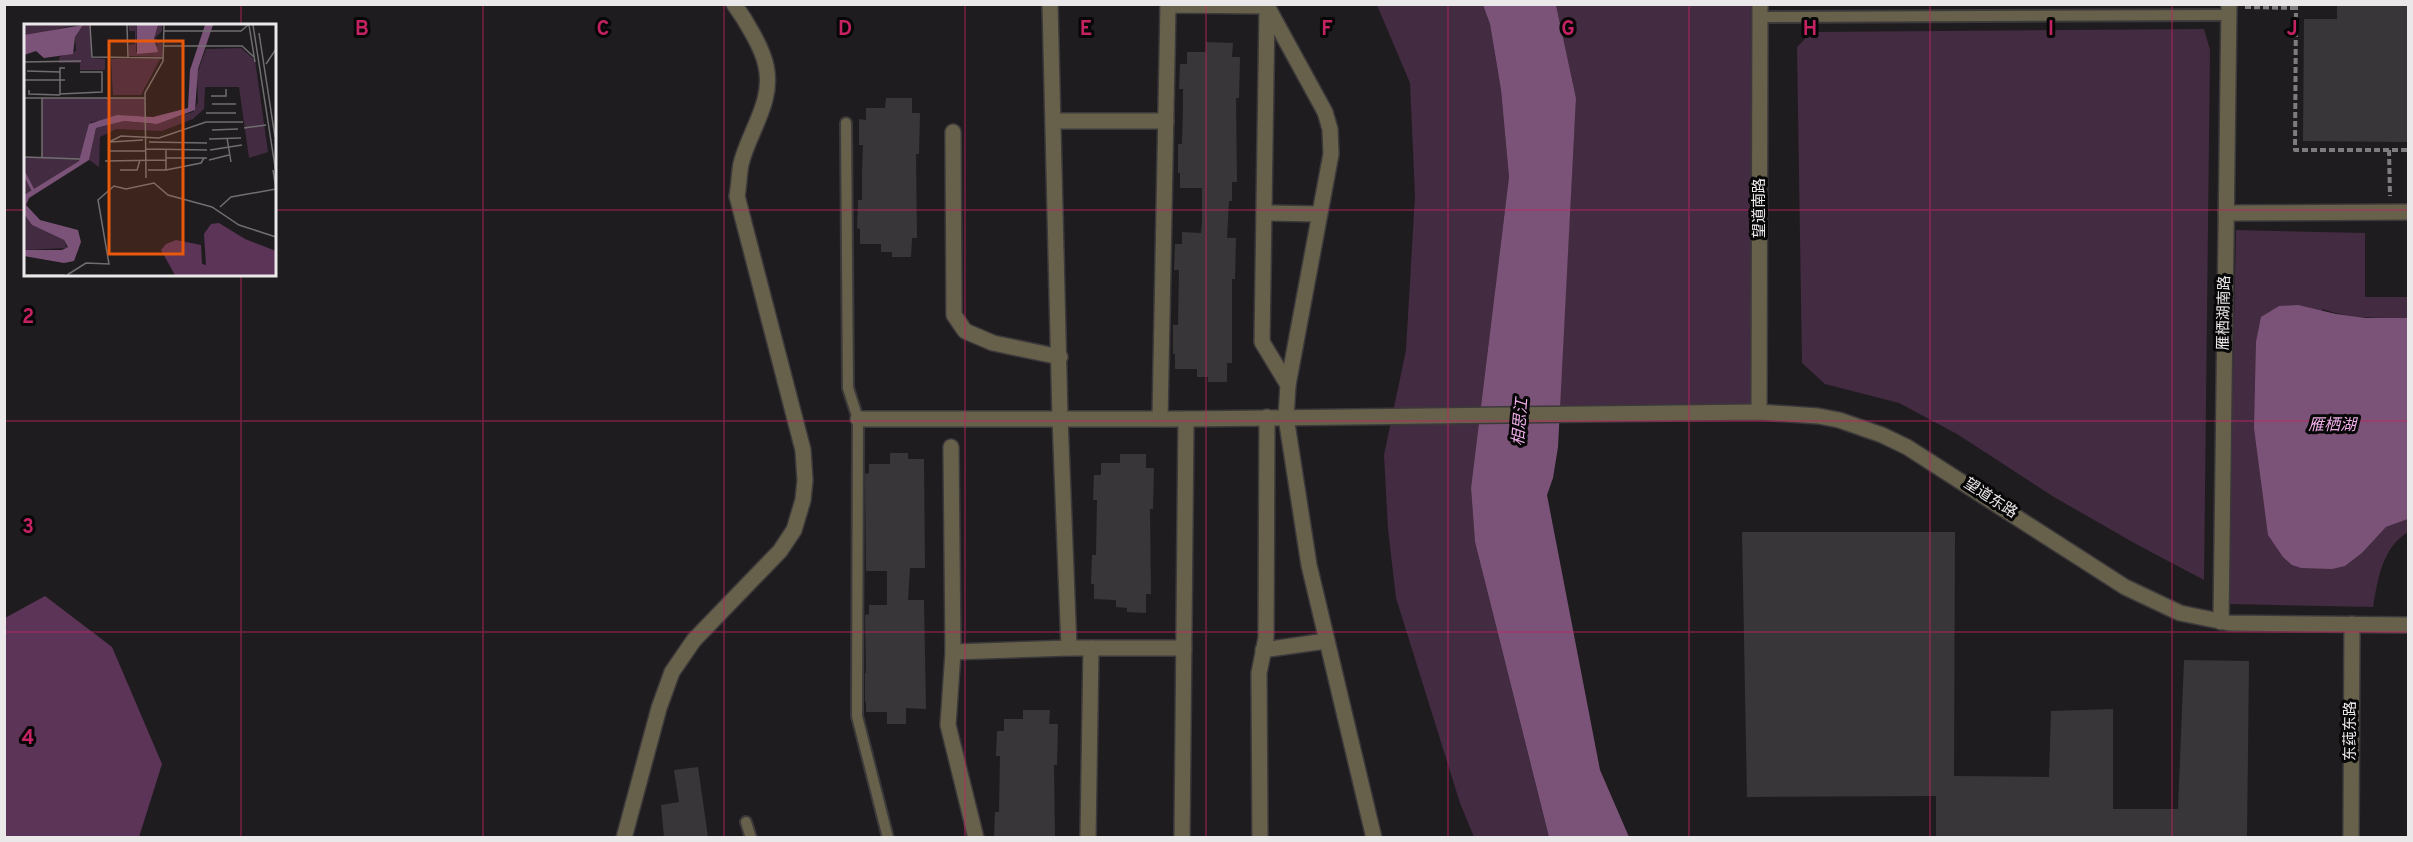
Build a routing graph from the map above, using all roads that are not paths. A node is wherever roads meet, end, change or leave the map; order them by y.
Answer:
1 (734, 4) edge
2 (1050, 4) edge
3 (1268, 6) edge
4 (2229, 9) edge
5 (1760, 10) edge
6 (1053, 121) junction
7 (1166, 121) junction
8 (846, 123) dead end
9 (953, 132) dead end
10 (2409, 212) edge
11 (1264, 213) junction
12 (2226, 213) junction
13 (1319, 214) junction
14 (1060, 357) junction
15 (1288, 385) junction
16 (1759, 412) junction
17 (1268, 417) junction
18 (1286, 417) junction
19 (1060, 418) junction
20 (858, 419) junction
21 (1160, 419) junction
22 (1186, 419) junction
23 (951, 447) dead end
24 (2221, 622) junction
25 (2352, 624) junction
26 (2409, 625) edge
27 (1326, 641) junction
28 (1069, 648) junction
29 (1091, 648) junction
30 (1184, 648) junction
31 (1263, 650) junction
32 (953, 652) junction
33 (746, 822) dead end
34 (624, 837) edge
35 (751, 837) edge
36 (888, 837) edge
37 (976, 837) edge
38 (1088, 837) edge
39 (1182, 837) edge
40 (1260, 837) edge
41 (1374, 837) edge
42 (2350, 837) edge

1 - 34 street
2 - 6 street
3 - 7 street
3 - 11 street
3 - 13 street
4 - 5 lane
4 - 12 street, 雁栖湖南路
5 - 16 street, 望道南路
6 - 7 street
6 - 14 street
7 - 21 street
8 - 20 lane
9 - 14 street
10 - 12 street
11 - 13 street
11 - 15 street
12 - 24 street, 雁栖湖南路
13 - 15 street
14 - 19 street
15 - 18 street
16 - 18 street, 望道东路
16 - 24 street, 望道东路
17 - 18 street, 望道东路
17 - 22 street, 望道东路
17 - 31 street
18 - 27 street
19 - 20 street, 望道东路
19 - 21 street, 望道东路
19 - 28 street
20 - 36 lane
21 - 22 street, 望道东路
22 - 30 street
23 - 32 street
24 - 25 street, 望道东路
25 - 26 street, 望道东路
25 - 42 street, 东莼东路
27 - 31 street
27 - 41 street
28 - 29 street
28 - 32 street
29 - 30 street
29 - 38 street
30 - 39 street
31 - 40 street
32 - 37 street
33 - 35 lane

